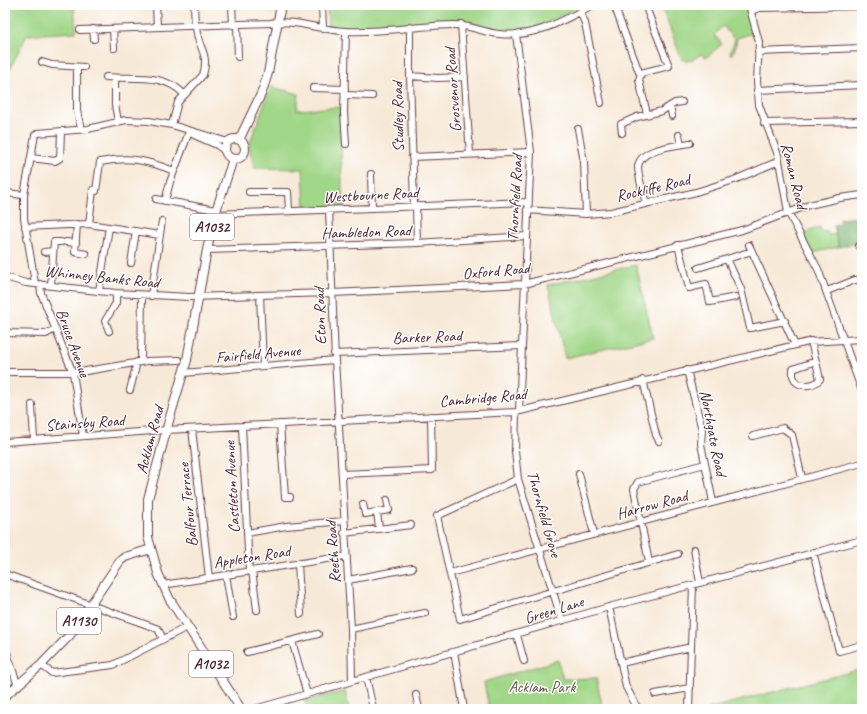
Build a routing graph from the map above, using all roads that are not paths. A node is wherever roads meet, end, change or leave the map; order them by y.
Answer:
1 (156, 5) edge
2 (194, 5) edge
3 (232, 5) edge
4 (281, 5) edge
5 (322, 5) edge
6 (593, 5) edge
7 (614, 5) edge
8 (645, 5) edge
9 (778, 6) edge
10 (813, 6) edge
11 (862, 6) edge
12 (750, 8) edge
13 (580, 12) junction
14 (277, 22) junction
15 (461, 24) junction
16 (235, 25) junction
17 (195, 26) junction
18 (157, 27) junction
19 (410, 27) junction
20 (93, 29) junction
21 (114, 29) junction
22 (323, 29) junction
23 (80, 30) dead end
24 (346, 31) junction
25 (516, 34) junction
26 (94, 39) dead end
27 (122, 42) dead end
28 (862, 48) edge
29 (758, 52) junction
30 (238, 57) dead end
31 (42, 62) dead end
32 (641, 73) junction
33 (410, 76) junction
34 (106, 77) dead end
35 (465, 77) junction
36 (115, 78) junction
37 (862, 85) edge
38 (313, 88) dead end
39 (757, 90) junction
40 (345, 92) junction
41 (184, 94) junction
42 (372, 96) dead end
43 (682, 102) dead end
44 (601, 103) dead end
45 (670, 106) junction
46 (647, 114) junction
47 (672, 116) dead end
48 (118, 121) junction
49 (862, 121) edge
50 (764, 123) junction
51 (172, 126) junction
52 (84, 129) junction
53 (578, 129) dead end
54 (62, 132) junction
55 (189, 132) junction
56 (622, 133) dead end
57 (679, 135) dead end
58 (239, 140) junction
59 (228, 142) junction
60 (690, 143) dead end
61 (346, 144) dead end
62 (681, 144) junction
63 (225, 151) junction
64 (531, 152) junction
65 (470, 154) junction
66 (412, 157) junction
67 (31, 158) junction
68 (233, 159) junction
69 (779, 161) junction
70 (174, 171) junction
71 (371, 174) dead end
72 (249, 192) dead end
73 (288, 192) junction
74 (295, 192) dead end
75 (5, 193) edge
76 (24, 195) junction
77 (862, 195) edge
78 (156, 199) dead end
79 (165, 201) junction
80 (527, 202) junction
81 (646, 204) junction
82 (415, 206) junction
83 (372, 207) junction
84 (329, 210) junction
85 (527, 210) junction
86 (216, 212) junction
87 (289, 212) junction
88 (788, 212) junction
89 (586, 214) junction
90 (162, 221) dead end
91 (76, 224) junction
92 (89, 224) junction
93 (25, 227) junction
94 (109, 227) junction
95 (136, 231) junction
96 (160, 234) junction
97 (526, 236) junction
98 (76, 243) junction
99 (416, 243) junction
100 (678, 245) junction
101 (331, 246) junction
102 (207, 250) junction
103 (53, 251) junction
104 (44, 252) dead end
105 (86, 254) dead end
106 (727, 259) junction
107 (131, 263) dead end
108 (698, 268) dead end
109 (5, 277) edge
110 (862, 280) edge
111 (37, 284) junction
112 (524, 284) junction
113 (51, 285) junction
114 (99, 291) junction
115 (827, 292) junction
116 (116, 293) junction
117 (332, 293) junction
118 (260, 295) junction
119 (142, 296) junction
120 (151, 296) junction
121 (736, 296) dead end
122 (197, 297) junction
123 (785, 321) junction
124 (55, 329) junction
125 (109, 331) dead end
126 (5, 333) edge
127 (862, 339) edge
128 (842, 340) junction
129 (811, 341) junction
130 (794, 345) junction
131 (521, 346) junction
132 (335, 357) junction
133 (177, 359) dead end
134 (816, 361) junction
135 (139, 362) junction
136 (263, 366) junction
137 (687, 370) junction
138 (5, 372) edge
139 (73, 373) junction
140 (183, 373) junction
141 (643, 380) junction
142 (130, 390) dead end
143 (862, 391) edge
144 (32, 405) dead end
145 (518, 411) junction
146 (431, 416) junction
147 (339, 421) junction
148 (280, 424) junction
149 (242, 426) junction
150 (192, 429) junction
151 (166, 430) junction
152 (83, 436) junction
153 (753, 436) dead end
154 (34, 440) junction
155 (659, 441) dead end
156 (5, 442) edge
157 (862, 463) edge
158 (705, 464) junction
159 (342, 474) junction
160 (579, 474) dead end
161 (802, 478) junction
162 (518, 479) junction
163 (290, 497) dead end
164 (387, 500) dead end
165 (713, 502) junction
166 (363, 504) dead end
167 (377, 512) junction
168 (641, 521) junction
169 (344, 522) junction
170 (411, 524) dead end
171 (379, 528) junction
172 (247, 533) junction
173 (344, 533) junction
174 (594, 534) junction
175 (862, 540) edge
176 (540, 548) junction
177 (151, 549) junction
178 (694, 549) dead end
179 (813, 552) junction
180 (678, 554) dead end
181 (346, 556) junction
182 (649, 562) junction
183 (298, 563) junction
184 (412, 568) dead end
185 (250, 571) junction
186 (450, 572) junction
187 (5, 574) edge
188 (226, 575) junction
189 (209, 578) junction
190 (348, 580) junction
191 (700, 583) junction
192 (163, 585) junction
193 (693, 585) junction
194 (554, 591) junction
195 (91, 605) junction
196 (609, 607) junction
197 (257, 610) dead end
198 (425, 613) dead end
199 (301, 614) dead end
200 (232, 617) dead end
201 (562, 621) junction
202 (187, 627) junction
203 (351, 629) junction
204 (318, 634) dead end
205 (517, 634) junction
206 (163, 639) junction
207 (292, 641) junction
208 (862, 645) edge
209 (5, 647) edge
210 (691, 647) junction
211 (247, 652) dead end
212 (454, 652) junction
213 (524, 661) dead end
214 (621, 664) junction
215 (41, 665) junction
216 (366, 677) junction
217 (352, 681) junction
218 (18, 686) junction
219 (690, 688) junction
220 (307, 694) junction
221 (655, 694) dead end
222 (416, 695) dead end
223 (5, 696) edge
224 (241, 709) edge
225 (255, 709) edge
226 (373, 709) edge
227 (419, 709) edge
228 (464, 709) edge
229 (638, 709) edge
230 (689, 709) edge

1 - 18 street
2 - 17 street
3 - 16 street
4 - 14 main road
5 - 22 street
6 - 13 street
7 - 32 street
8 - 32 street
9 - 10 street
9 - 12 street
10 - 11 street
12 - 29 street, Roman Road
13 - 25 street
13 - 44 street
14 - 16 street
14 - 22 street
14 - 58 main road
15 - 19 street
15 - 25 street
15 - 35 street, Grosvenor Road
16 - 17 street
16 - 30 street
17 - 18 street
17 - 41 street
18 - 21 street
19 - 24 street
19 - 33 street, Studley Road
20 - 21 street
20 - 23 street
20 - 26 street
21 - 27 street
22 - 24 street
24 - 40 street
25 - 64 street, Thornfield Road
28 - 29 street
29 - 39 street, Roman Road
31 - 52 street
32 - 46 street
33 - 35 street
33 - 66 street, Studley Road
34 - 36 street
35 - 65 street, Grosvenor Road
36 - 41 street
36 - 48 street
37 - 39 street
38 - 40 street
39 - 50 street, Roman Road
40 - 42 street
40 - 61 street
41 - 51 street
43 - 45 street
45 - 46 street
45 - 47 street
46 - 56 street
48 - 51 street
48 - 52 street
49 - 50 street
50 - 69 street, Roman Road
51 - 55 street
52 - 54 street
53 - 89 street
54 - 67 street, Bruce Avenue
54 - 67 street
55 - 59 street
55 - 63 street
55 - 70 street
57 - 62 street
58 - 59 main road
58 - 68 main road, Acklam Road / A1032
59 - 63 main road
60 - 62 street
62 - 81 street
63 - 68 main road
64 - 65 street
64 - 80 street, Thornfield Road
65 - 66 street
66 - 82 street, Studley Road
67 - 76 street, Bruce Avenue
68 - 86 main road, Acklam Road / A1032
69 - 81 street, Rockliffe Road
69 - 88 street, Roman Road
70 - 79 street
70 - 92 street
71 - 83 street
72 - 73 street
73 - 74 street
73 - 87 street
75 - 76 street
76 - 93 street, Bruce Avenue
77 - 88 street, Oxford Road
78 - 79 street, Westbourne Road
79 - 86 street, Westbourne Road
80 - 82 street, Westbourne Road
80 - 85 street, Thornfield Road
81 - 89 street, Rockliffe Road
82 - 83 street, Westbourne Road
82 - 99 street, Studley Road
83 - 84 street, Westbourne Road
84 - 87 street, Westbourne Road
84 - 101 street, Eton Road
85 - 89 street, Rockliffe Road
85 - 97 street, Thornfield Road
86 - 87 street, Westbourne Road
86 - 102 main road, Acklam Road / A1032
88 - 100 street, Oxford Road
88 - 115 street, Roman Road
90 - 96 street
91 - 92 street
91 - 93 street
91 - 98 street
92 - 94 street
93 - 111 street, Bruce Avenue
94 - 95 street
94 - 114 street
95 - 96 street
95 - 107 street
96 - 120 street
97 - 99 street, Hambledon Road
97 - 112 street, Thornfield Road
98 - 103 street
98 - 105 street
99 - 101 street, Hambledon Road
100 - 112 street, Oxford Road
100 - 121 street
101 - 102 street, Hambledon Road
101 - 117 street, Eton Road
102 - 122 main road, Acklam Road / A1032
103 - 104 street
103 - 113 street
106 - 108 street
106 - 123 street
106 - 123 street
109 - 111 street, Whinney Banks Road
110 - 115 street
111 - 113 street, Whinney Banks Road
111 - 124 street, Bruce Avenue
112 - 117 street, Oxford Road
112 - 131 street, Thornfield Road
113 - 114 street, Whinney Banks Road
114 - 116 street, Whinney Banks Road
115 - 128 street, Roman Road
116 - 119 street, Whinney Banks Road
116 - 125 street
117 - 118 street, Oxford Road
117 - 132 street, Eton Road
118 - 122 street, Oxford Road
118 - 136 street
119 - 120 street, Whinney Banks Road
119 - 135 street
120 - 122 street, Whinney Banks Road
122 - 140 main road, Acklam Road / A1032
123 - 130 street
124 - 126 street
124 - 139 street, Bruce Avenue
127 - 128 street, Cambridge Road
128 - 129 street, Cambridge Road
128 - 143 street, Roman Road
129 - 130 street, Cambridge Road
129 - 134 street
130 - 137 street, Cambridge Road
131 - 132 street, Barker Road
131 - 145 street, Thornfield Road
132 - 136 street, Fairfield Avenue
132 - 147 street, Eton Road
133 - 135 street
134 - 134 street
135 - 139 street
135 - 142 street
136 - 140 street, Fairfield Avenue
137 - 141 street, Cambridge Road
137 - 158 street, Northgate Road
138 - 139 street
139 - 152 street, Bruce Avenue
140 - 151 main road, Acklam Road / A1032
141 - 145 street, Cambridge Road
141 - 155 street
144 - 154 street
145 - 146 street, Cambridge Road
145 - 162 street, Thornfield Grove
146 - 147 street, Cambridge Road
146 - 159 street
147 - 148 street, Cambridge Road
147 - 159 street, Reeth Road
148 - 149 street, Cambridge Road
148 - 163 street
149 - 150 street, Cambridge Road
149 - 172 street, Castleton Avenue
150 - 151 street, Cambridge Road
150 - 189 street, Balfour Terrace
151 - 152 street, Stainsby Road
151 - 177 main road, Acklam Road / A1032
152 - 154 street, Stainsby Road
153 - 161 street
154 - 156 street, Stainsby Road
157 - 161 street, Harrow Road
158 - 165 street, Northgate Road
158 - 168 street
159 - 169 street, Reeth Road
160 - 174 street
161 - 165 street, Harrow Road
162 - 176 street, Thornfield Grove
162 - 186 street
164 - 167 street
165 - 168 street, Harrow Road
166 - 167 street
167 - 171 street
168 - 174 street, Harrow Road
168 - 182 street
169 - 172 street
169 - 173 street, Reeth Road
170 - 171 street
171 - 173 street
172 - 185 street, Castleton Avenue
173 - 181 street, Reeth Road
174 - 176 street, Harrow Road
175 - 179 street, Green Lane
176 - 186 street, Harrow Road
176 - 194 street, Thornfield Grove
177 - 192 main road, Acklam Road / A1032
177 - 195 main road, A1130
178 - 191 street
179 - 191 street, Green Lane
179 - 208 street
180 - 182 street
181 - 183 street, Appleton Road
181 - 190 street, Reeth Road
182 - 194 street
183 - 185 street, Appleton Road
183 - 199 street
184 - 190 street
185 - 188 street, Appleton Road
185 - 197 street, Castleton Avenue
186 - 194 street
187 - 195 street
188 - 189 street, Appleton Road
188 - 200 street
189 - 192 street, Appleton Road
190 - 203 street, Reeth Road
191 - 193 street, Green Lane
192 - 202 main road, Acklam Road / A1032
193 - 196 street, Green Lane
193 - 210 street
194 - 201 street, Thornfield Grove
195 - 206 street
195 - 215 main road, A1130
196 - 201 street, Green Lane
196 - 214 street
198 - 203 street
201 - 205 street, Green Lane
202 - 206 street
202 - 224 main road, Acklam Road / A1032
203 - 217 street, Reeth Road
204 - 207 street
205 - 212 street, Green Lane
205 - 213 street
206 - 215 street
207 - 211 street
207 - 220 street
209 - 218 street
210 - 214 street
210 - 219 street
212 - 216 street, Green Lane
212 - 228 street
214 - 229 street
215 - 218 main road, A1130
216 - 217 street, Green Lane
216 - 226 street
217 - 220 street, Green Lane
218 - 223 main road, A1130
219 - 221 street
219 - 230 street
220 - 225 street, Green Lane
222 - 227 street

